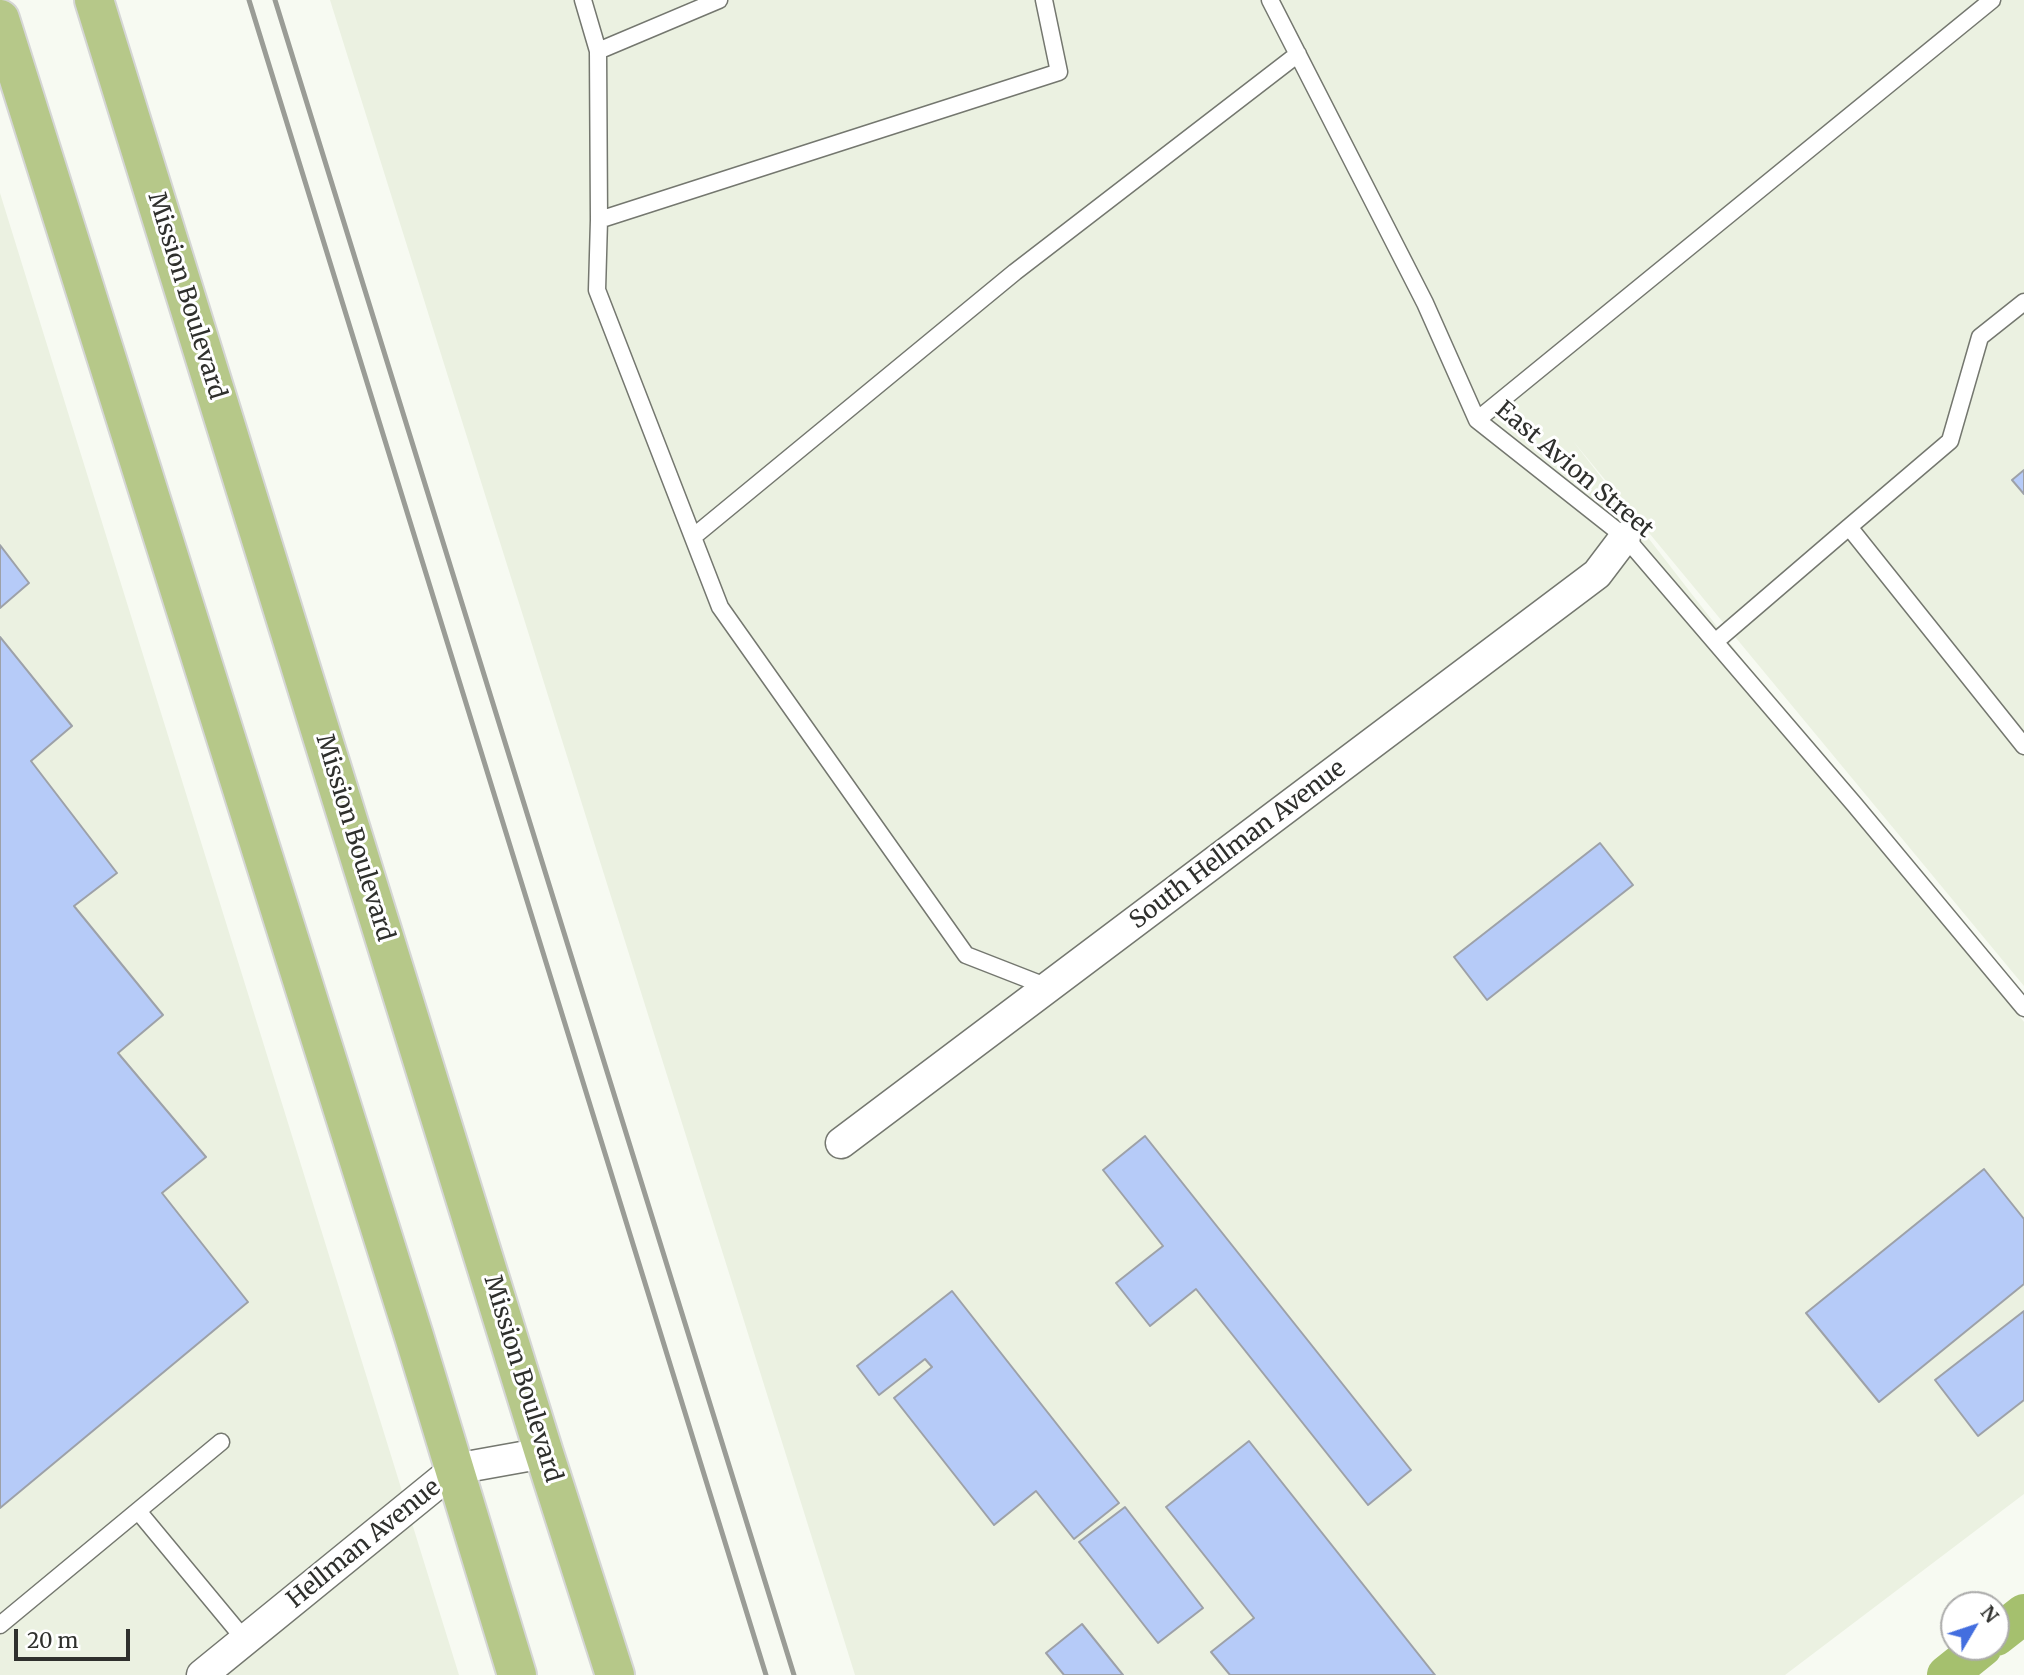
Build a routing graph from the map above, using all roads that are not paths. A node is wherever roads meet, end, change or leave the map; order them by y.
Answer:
1 (94, 0) edge
2 (583, 0) edge
3 (719, 0) edge
4 (1044, 0) edge
5 (1270, 0) edge
6 (1992, 0) edge
7 (0, 19) edge
8 (598, 51) junction
9 (1298, 54) junction
10 (599, 220) junction
11 (2024, 302) edge
12 (1477, 420) junction
13 (1849, 527) junction
14 (693, 537) junction
15 (1625, 537) junction
16 (1715, 642) junction
17 (2024, 746) edge
18 (1048, 987) junction
19 (2024, 1008) edge
20 (841, 1143) dead end
21 (220, 1442) dead end
22 (544, 1453) junction
23 (455, 1469) junction
24 (138, 1511) junction
25 (0, 1625) edge
26 (245, 1640) junction
27 (202, 1675) edge
28 (517, 1675) edge
29 (615, 1675) edge

1 - 22 main road, Mission Boulevard
2 - 8 lane
3 - 8 lane
4 - 10 lane
5 - 9 lane, East Avion Street
6 - 12 lane
7 - 23 main road
8 - 10 lane
9 - 12 lane, East Avion Street
9 - 14 lane
10 - 14 lane
11 - 13 lane
12 - 15 lane, East Avion Street
13 - 16 lane
13 - 17 lane
14 - 18 lane
15 - 16 lane, East Avion Street
15 - 18 street, South Hellman Avenue
16 - 19 lane, East Avion Street
18 - 20 street, South Hellman Avenue
21 - 24 lane
22 - 23 street, Hellman Avenue
22 - 29 main road, Mission Boulevard
23 - 26 street, Hellman Avenue
23 - 28 main road
24 - 25 lane
24 - 26 lane
26 - 27 street, Hellman Avenue

